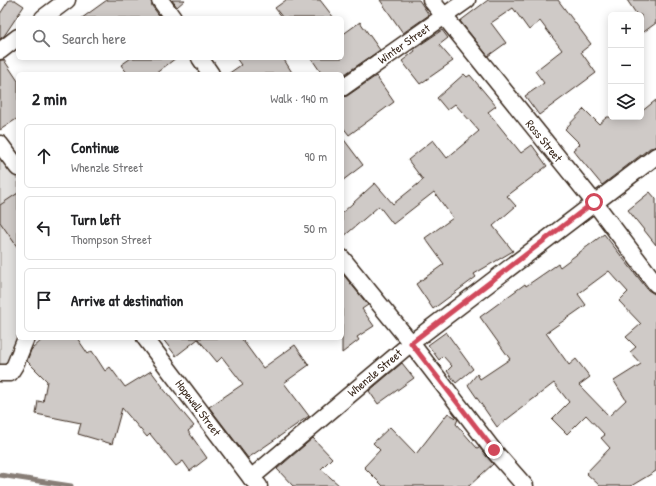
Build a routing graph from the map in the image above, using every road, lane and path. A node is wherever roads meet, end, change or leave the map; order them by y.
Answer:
1 (67, 0) edge
2 (160, 0) edge
3 (431, 0) edge
4 (467, 0) edge
5 (46, 16) edge
6 (172, 16) edge
7 (444, 17) junction
8 (16, 39) edge
9 (0, 51) edge
10 (201, 60) edge
11 (210, 72) edge
12 (344, 87) edge
13 (0, 144) edge
14 (656, 156) edge
15 (16, 165) edge
16 (594, 202) junction
17 (344, 260) edge
18 (656, 284) edge
19 (25, 340) edge
20 (147, 340) edge
21 (411, 343) junction
22 (0, 373) edge
23 (255, 482) edge
24 (525, 486) edge

1 - 5 street
2 - 6 street
3 - 7 street, Ross Street
4 - 7 street, Winter Street
7 - 12 street, Winter Street
7 - 16 street, Ross Street
8 - 9 street
10 - 11 street
13 - 15 street
14 - 16 street, Whenzle Street
16 - 18 street, Ross Street
16 - 21 street, Whenzle Street
17 - 21 street
19 - 22 street
20 - 23 street, Hopewell Street
21 - 23 street, Whenzle Street
21 - 24 street

